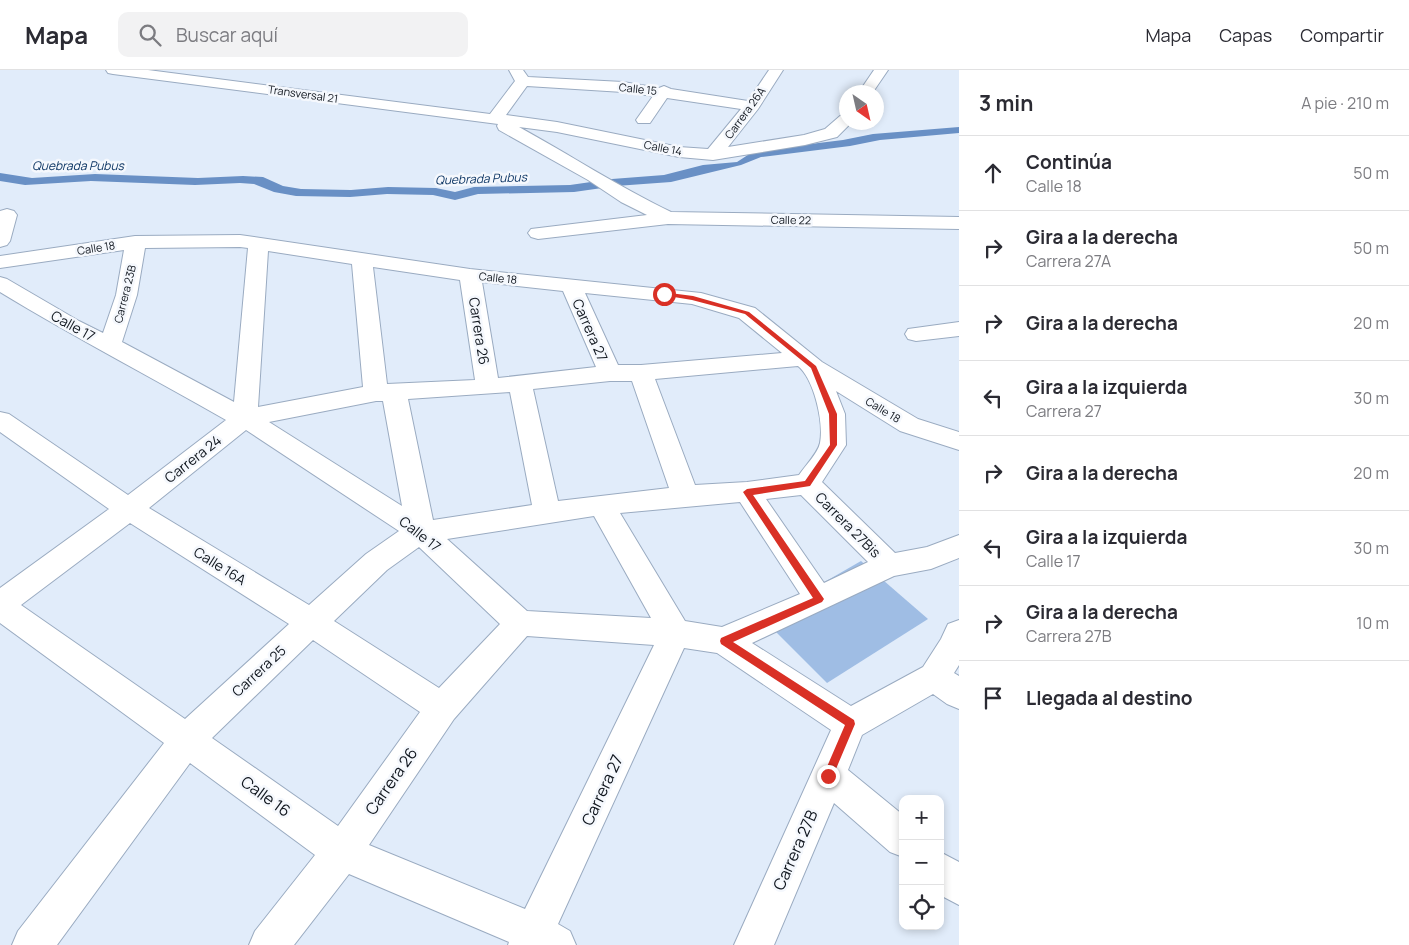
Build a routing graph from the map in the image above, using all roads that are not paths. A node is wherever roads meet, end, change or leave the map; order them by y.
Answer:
1 (113, 70) edge
2 (234, 70) edge
3 (882, 70) edge
4 (756, 71) dead end
5 (774, 72) edge
6 (515, 73) edge
7 (635, 74) dead end
8 (218, 83) junction
9 (871, 85) edge
10 (622, 87) junction
11 (664, 91) junction
12 (752, 106) junction
13 (494, 120) junction
14 (644, 120) dead end
15 (839, 126) edge
16 (712, 155) junction
17 (8, 215) dead end
18 (668, 218) junction
19 (959, 224) edge
20 (538, 233) dead end
21 (0, 241) edge
22 (134, 242) junction
23 (258, 244) junction
24 (362, 259) junction
25 (0, 262) edge
26 (470, 275) junction
27 (0, 283) edge
28 (571, 286) junction
29 (959, 329) edge
30 (916, 334) dead end
31 (110, 346) junction
32 (807, 363) junction
33 (610, 373) junction
34 (641, 373) junction
35 (520, 383) junction
36 (488, 387) junction
37 (385, 393) junction
38 (245, 418) junction
39 (0, 420) edge
40 (959, 441) edge
41 (807, 484) junction
42 (747, 492) junction
43 (685, 496) junction
44 (601, 505) junction
45 (128, 509) junction
46 (547, 512) junction
47 (420, 532) junction
48 (959, 546) edge
49 (889, 565) junction
50 (819, 599) junction
51 (0, 605) edge
52 (311, 622) junction
53 (520, 623) junction
54 (675, 633) junction
55 (959, 633) edge
56 (724, 641) junction
57 (946, 686) edge
58 (442, 708) junction
59 (850, 724) junction
60 (188, 739) junction
61 (828, 776) junction
62 (899, 836) edge
63 (342, 852) junction
64 (944, 874) edge
65 (959, 886) edge
66 (539, 941) edge
67 (32, 945) edge
68 (269, 945) edge
69 (754, 945) edge

1 - 8 street, Transversal 21
2 - 8 street
3 - 9 street
4 - 5 street
5 - 12 street, Carrera 26A
6 - 10 street, Calle 15
6 - 13 street
7 - 10 street
8 - 13 street, Transversal 21
10 - 11 street, Calle 15
11 - 12 street, Calle 15
11 - 14 street
12 - 16 street, Carrera 26A
13 - 16 street, Calle 14
13 - 18 street, Calle 22
15 - 16 street, Calle 14
17 - 21 street
18 - 19 street, Calle 22
18 - 20 street
22 - 23 street, Calle 18
22 - 25 street, Calle 18
22 - 31 street, Carrera 23B
23 - 24 street, Calle 18
23 - 38 street
24 - 26 street, Calle 18
24 - 37 street
26 - 28 street, Calle 18
26 - 36 street, Carrera 26
27 - 31 street, Calle 17
28 - 32 street, Calle 18
28 - 33 street, Carrera 27
29 - 30 street
31 - 38 street, Calle 17
32 - 34 street
32 - 40 street, Calle 18
32 - 41 street
33 - 34 street
33 - 35 street
34 - 43 street
35 - 36 street
35 - 46 street
36 - 37 street
37 - 38 street
37 - 47 street
38 - 45 street, Carrera 24
38 - 47 street, Calle 17
39 - 45 street, Calle 16A
41 - 42 street, Carrera 25
41 - 49 street, Carrera 27Bis
42 - 43 street, Carrera 25
42 - 50 street
43 - 44 street, Carrera 25
44 - 46 street, Carrera 25
44 - 54 street
45 - 51 street, Carrera 24
45 - 52 street, Calle 16A
46 - 47 street, Carrera 25
47 - 52 street, Carrera 25
47 - 53 street, Calle 17
48 - 49 street
49 - 50 street
50 - 56 street
51 - 60 street, Calle 16
52 - 58 street, Calle 16A
52 - 60 street, Carrera 25
53 - 54 street
53 - 58 street, Carrera 26
54 - 56 street
54 - 66 street, Carrera 27
55 - 57 street
56 - 59 street
57 - 59 street
58 - 63 street, Carrera 26
59 - 61 street, Carrera 27B
60 - 63 street, Calle 16
60 - 67 street, Carrera 25
61 - 62 street
61 - 69 street, Carrera 27B
63 - 66 street, Calle 16
63 - 68 street, Carrera 26
64 - 65 street

